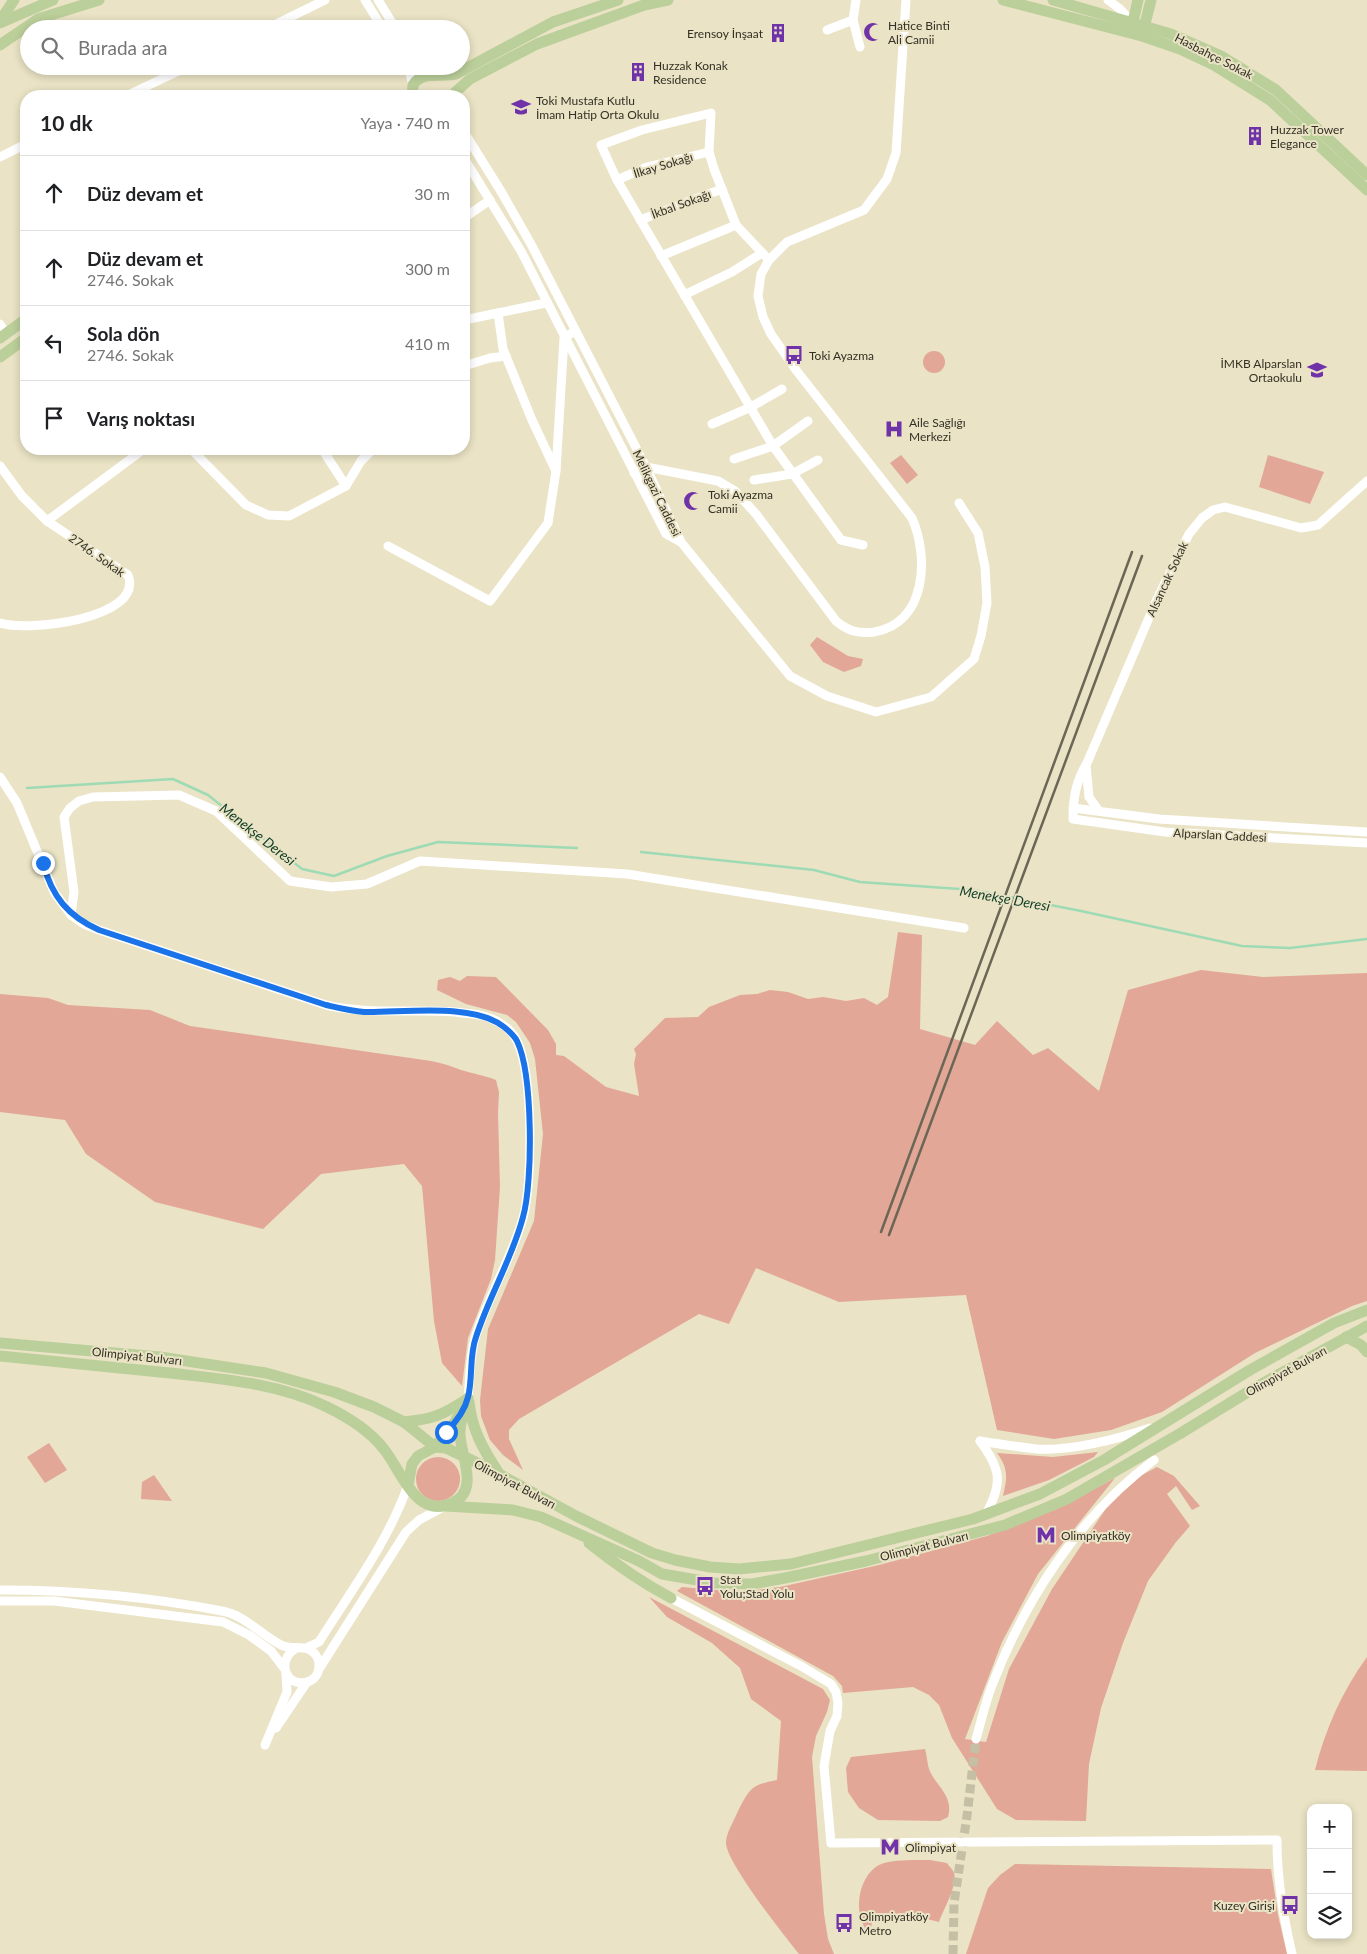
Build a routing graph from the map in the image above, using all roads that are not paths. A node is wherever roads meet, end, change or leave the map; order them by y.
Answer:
1 (14, 0) edge
2 (53, 0) edge
3 (99, 0) edge
4 (325, 0) edge
5 (365, 0) edge
6 (378, 0) edge
7 (618, 0) edge
8 (668, 0) edge
9 (856, 0) edge
10 (906, 0) edge
11 (1003, 0) edge
12 (1053, 0) edge
13 (1108, 0) edge
14 (1138, 0) edge
15 (1151, 0) edge
16 (39, 2) edge
17 (53, 14) junction
18 (37, 20) edge
19 (284, 20) edge
20 (378, 20) edge
21 (390, 20) edge
22 (853, 20) junction
23 (0, 22) edge
24 (1132, 28) junction
25 (827, 30) dead end
26 (20, 31) edge
27 (1144, 31) junction
28 (0, 45) edge
29 (860, 47) dead end
30 (470, 66) edge
31 (170, 75) edge
32 (409, 75) edge
33 (446, 75) edge
34 (436, 76) junction
35 (139, 90) edge
36 (410, 90) edge
37 (412, 90) edge
38 (449, 90) edge
39 (458, 90) edge
40 (470, 142) edge
41 (20, 147) edge
42 (709, 152) junction
43 (0, 157) edge
44 (470, 168) edge
45 (1367, 174) edge
46 (617, 180) junction
47 (722, 189) junction
48 (1367, 190) edge
49 (490, 200) junction
50 (470, 214) edge
51 (640, 220) junction
52 (736, 225) junction
53 (662, 256) junction
54 (765, 256) junction
55 (684, 295) junction
56 (546, 303) junction
57 (498, 313) junction
58 (470, 319) edge
59 (20, 322) edge
60 (575, 331) junction
61 (2, 332) edge
62 (564, 338) junction
63 (20, 342) edge
64 (0, 356) edge
65 (506, 356) junction
66 (470, 364) edge
67 (782, 389) dead end
68 (751, 407) junction
69 (808, 422) dead end
70 (712, 424) dead end
71 (773, 446) junction
72 (136, 455) edge
73 (198, 455) edge
74 (326, 455) edge
75 (367, 455) edge
76 (734, 458) dead end
77 (818, 460) dead end
78 (0, 466) edge
79 (646, 467) junction
80 (556, 471) junction
81 (634, 473) junction
82 (792, 474) junction
83 (754, 480) dead end
84 (1367, 482) edge
85 (346, 486) junction
86 (959, 503) dead end
87 (47, 521) junction
88 (681, 542) junction
89 (863, 545) dead end
90 (388, 546) dead end
91 (0, 623) edge
92 (1086, 765) junction
93 (0, 777) edge
94 (1073, 808) junction
95 (1098, 811) junction
96 (1073, 819) joint
97 (1367, 832) edge
98 (1367, 843) edge
99 (71, 915) junction
100 (964, 928) dead end
101 (1367, 1310) edge
102 (1367, 1326) edge
103 (1346, 1337) junction
104 (0, 1342) edge
105 (1367, 1352) edge
106 (0, 1356) edge
107 (468, 1398) junction
108 (1172, 1420) junction
109 (404, 1422) junction
110 (435, 1447) junction
111 (462, 1457) junction
112 (1154, 1460) dead end
113 (499, 1474) junction
114 (408, 1485) junction
115 (445, 1506) junction
116 (986, 1514) junction
117 (576, 1532) junction
118 (625, 1541) junction
119 (639, 1561) junction
120 (676, 1576) junction
121 (0, 1590) edge
122 (671, 1598) junction
123 (0, 1601) edge
124 (306, 1648) junction
125 (295, 1649) junction
126 (319, 1670) junction
127 (285, 1671) junction
128 (307, 1682) junction
129 (976, 1739) tunnel mouth
130 (1292, 1954) edge

1 - 23 main road
2 - 16 main road
3 - 17 main road
4 - 19 street
5 - 20 street
6 - 21 street
7 - 30 main road
8 - 39 main road
9 - 22 street
10 - 54 street
11 - 24 main road
12 - 24 main road
13 - 24 street
14 - 24 main road
15 - 27 main road
16 - 17 main road
16 - 23 main road
17 - 18 main road
22 - 25 street
22 - 29 street
24 - 27 main road
26 - 28 main road
27 - 45 main road, Hasbahçe Sokak
27 - 48 main road, Hasbahçe Sokak
31 - 35 street
32 - 36 street
33 - 34 main road
34 - 37 main road
34 - 38 main road
40 - 60 street, Melikgazi Caddesi
41 - 43 street
42 - 46 street, İlkay Sokağı
42 - 46 street
42 - 47 street
44 - 49 street, Melikgazi Caddesi
46 - 51 street
47 - 51 street, İkbal Sokağı
47 - 52 street
49 - 50 street
49 - 56 street, Melikgazi Caddesi
51 - 53 street
52 - 53 street
52 - 54 street
53 - 55 street
54 - 55 street
54 - 79 street
55 - 68 street
56 - 57 street
56 - 62 street, Melikgazi Caddesi
57 - 58 street
57 - 65 street
59 - 61 main road
60 - 62 street
60 - 79 street, Melikgazi Caddesi
62 - 80 street
62 - 81 street, Melikgazi Caddesi
63 - 64 main road
65 - 66 street
65 - 80 street
67 - 68 street
68 - 70 street
68 - 71 street
69 - 71 street
71 - 76 street
71 - 82 street
72 - 87 street
73 - 85 street
74 - 85 street
75 - 85 street
77 - 82 street
78 - 87 street, 2746. Sokak
79 - 81 street
79 - 88 street, Melikgazi Caddesi
80 - 90 street
81 - 88 street, Melikgazi Caddesi
82 - 83 street
82 - 89 street
84 - 92 street, Alsancak Sokak
86 - 88 street
87 - 91 street, 2746. Sokak
92 - 94 street, Alsancak Sokak
92 - 95 street
93 - 99 street
94 - 95 street, Alparslan Caddesi
94 - 96 street, Alsancak Sokak
95 - 97 street, Alparslan Caddesi
96 - 98 street, Alparslan Caddesi
99 - 100 street
99 - 107 street
101 - 108 main road, Olimpiyat Bulvarı
102 - 103 main road, Olimpiyat Bulvarı
103 - 105 main road
103 - 120 main road, Olimpiyat Bulvarı
104 - 109 main road, Olimpiyat Bulvarı
106 - 114 main road, Olimpiyat Bulvarı
107 - 109 main road
107 - 110 main road
107 - 111 main road
107 - 113 main road
108 - 116 main road, Olimpiyat Bulvarı
108 - 116 street
109 - 110 main road, Olimpiyat Bulvarı
110 - 111 main road
110 - 114 main road
111 - 113 main road, Olimpiyat Bulvarı
111 - 115 main road
112 - 129 street
113 - 118 main road, Olimpiyat Bulvarı
114 - 115 main road
114 - 124 street
115 - 117 main road, Olimpiyat Bulvarı
115 - 126 street
116 - 118 main road, Olimpiyat Bulvarı
117 - 119 main road, Olimpiyat Bulvarı
117 - 122 main road
118 - 119 main road
119 - 120 main road, Olimpiyat Bulvarı
119 - 122 main road
120 - 122 main road
121 - 125 street
122 - 130 street
123 - 127 street
124 - 125 street
124 - 126 street
125 - 127 street
126 - 128 street
127 - 128 street
127 - 128 street

